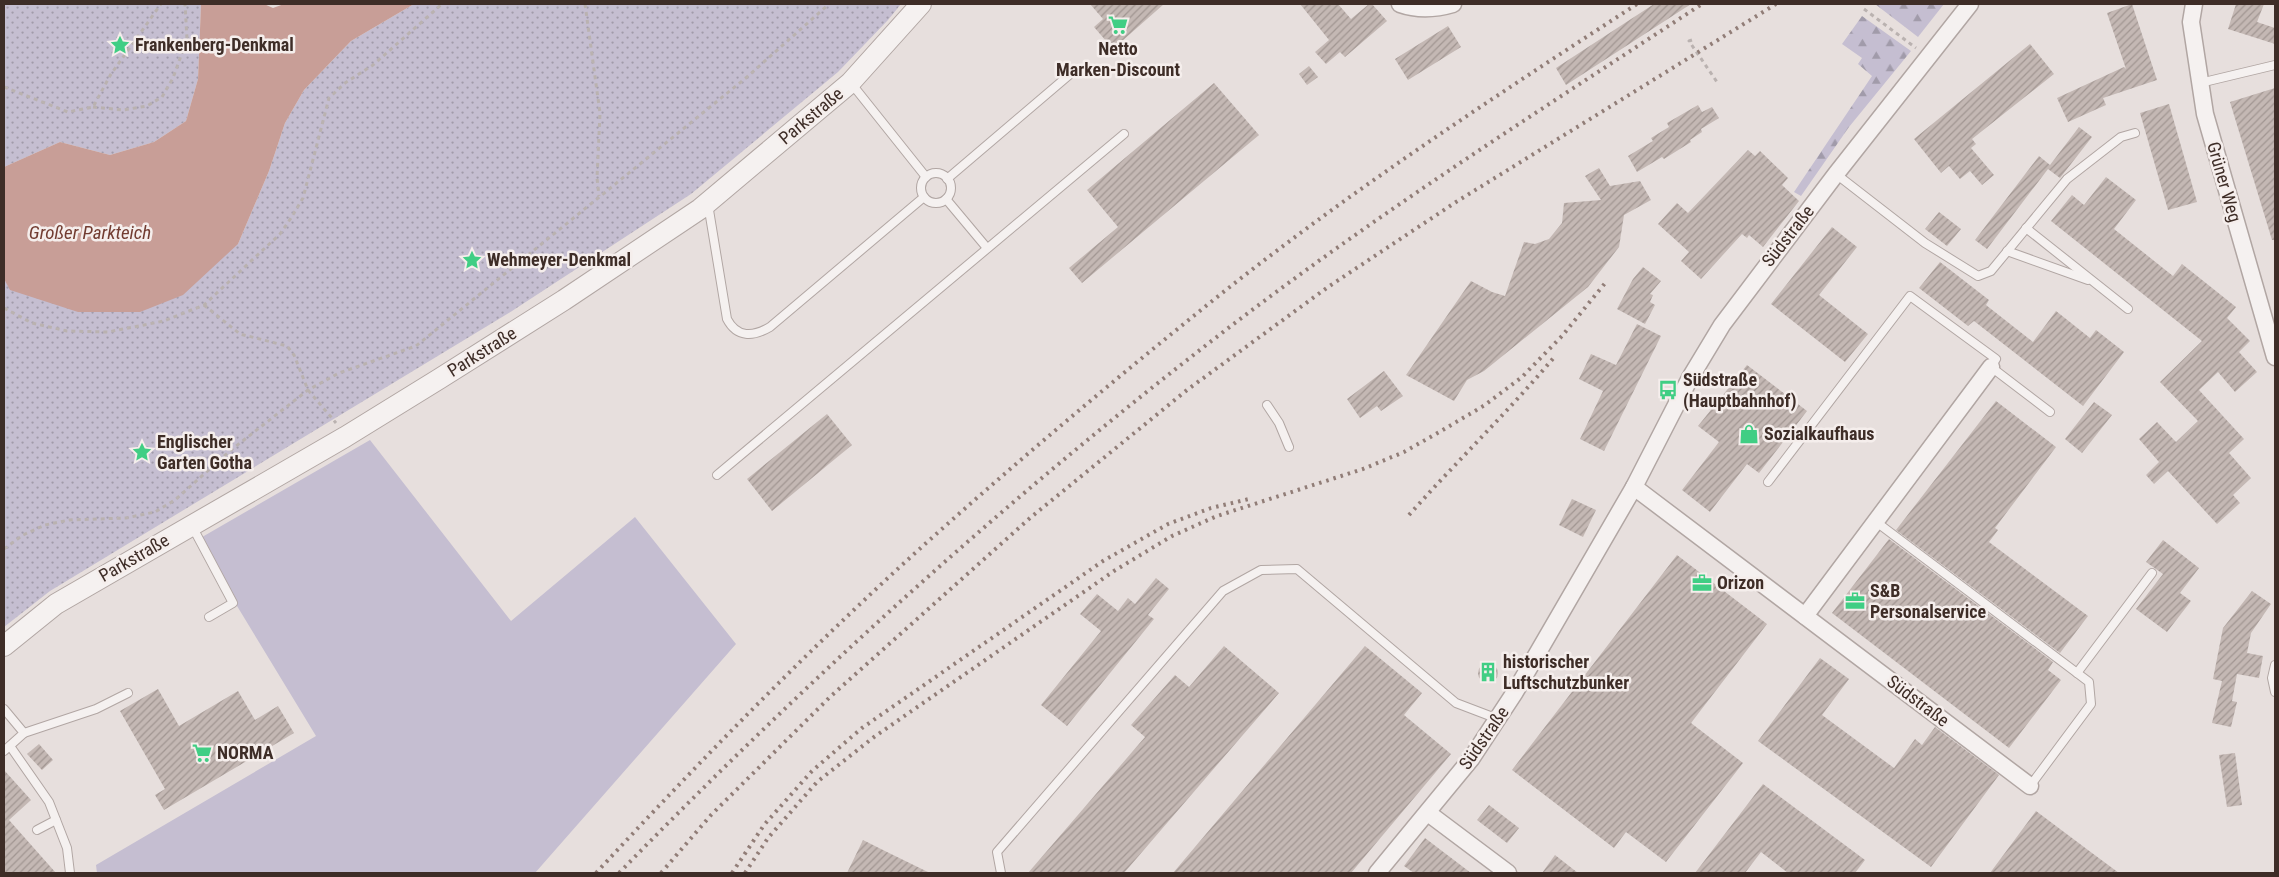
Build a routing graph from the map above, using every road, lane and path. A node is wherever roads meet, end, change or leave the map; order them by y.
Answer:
1 (161, 4) edge
2 (184, 4) edge
3 (442, 4) edge
4 (585, 4) edge
5 (828, 4) edge
6 (921, 4) edge
7 (1400, 4) edge
8 (1453, 4) edge
9 (1970, 4) edge
10 (2194, 4) edge
11 (1864, 9) dead end
12 (1692, 40) dead end
13 (1927, 57) junction
14 (2275, 65) edge
15 (1074, 70) dead end
16 (850, 82) junction
17 (1717, 82) dead end
18 (2200, 83) junction
19 (4, 87) edge
20 (93, 107) junction
21 (1124, 134) dead end
22 (2134, 134) dead end
23 (1836, 174) junction
24 (926, 177) junction
25 (948, 178) junction
26 (599, 196) junction
27 (924, 197) junction
28 (946, 199) junction
29 (708, 202) junction
30 (2026, 228) junction
31 (987, 248) junction
32 (2007, 252) junction
33 (2094, 282) junction
34 (204, 305) junction
35 (4, 308) edge
36 (2128, 309) dead end
37 (2275, 357) edge
38 (1990, 367) junction
39 (308, 390) junction
40 (1267, 405) dead end
41 (2050, 412) dead end
42 (345, 437) junction
43 (1289, 447) dead end
44 (717, 475) dead end
45 (1768, 482) dead end
46 (1634, 487) junction
47 (1875, 522) junction
48 (191, 524) junction
49 (4, 549) edge
50 (2152, 573) dead end
51 (1805, 616) junction
52 (209, 617) dead end
53 (4, 646) edge
54 (2275, 666) edge
55 (2077, 673) junction
56 (2275, 692) edge
57 (128, 693) dead end
58 (4, 709) edge
59 (1498, 719) junction
60 (24, 733) junction
61 (7, 748) edge
62 (2030, 786) joint
63 (1428, 813) junction
64 (56, 820) junction
65 (36, 830) dead end
66 (70, 873) edge
67 (1001, 873) edge
68 (1377, 873) edge
69 (1508, 873) edge

1 - 20 path
2 - 20 path
3 - 34 path
4 - 26 path
5 - 26 path
6 - 16 street, Parkstraße
7 - 8 street
9 - 13 street, Südstraße
10 - 18 street, Grüner Weg
11 - 13 path
12 - 17 path
13 - 23 street, Südstraße
14 - 18 lane
15 - 25 lane
16 - 24 lane
16 - 29 street, Parkstraße
18 - 37 street, Grüner Weg
19 - 20 path
21 - 31 lane
22 - 30 lane
23 - 32 lane
23 - 46 street, Südstraße
24 - 25 lane
24 - 27 lane
25 - 28 lane
26 - 39 path
27 - 28 lane
27 - 29 lane
28 - 31 lane
29 - 42 street, Parkstraße
30 - 32 lane
30 - 33 lane
31 - 44 lane
32 - 33 lane
33 - 36 lane
34 - 35 path
34 - 39 path
38 - 41 lane
38 - 45 lane
38 - 47 street
39 - 42 path
39 - 49 path
40 - 43 lane
42 - 48 street, Parkstraße
46 - 51 street, Südstraße
46 - 59 street, Südstraße
47 - 51 street
47 - 55 lane
48 - 52 lane
48 - 53 street, Parkstraße
50 - 55 lane
51 - 62 street, Südstraße
54 - 56 lane
55 - 62 lane
57 - 60 lane
58 - 60 lane
59 - 63 street, Südstraße
59 - 67 lane
60 - 61 lane
61 - 64 lane
63 - 68 street, Südstraße
63 - 69 street
64 - 65 lane
64 - 66 lane

